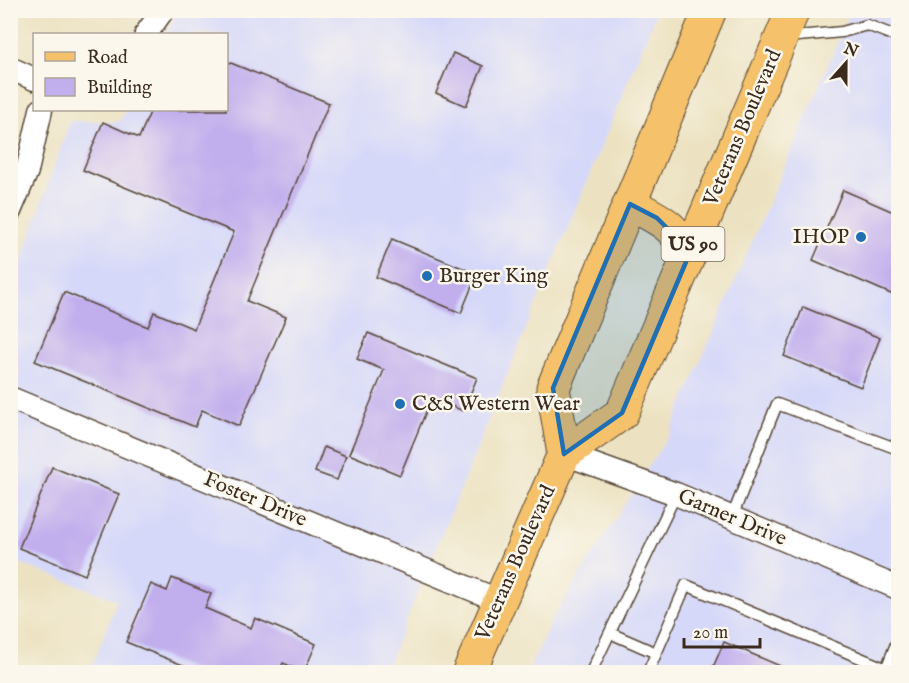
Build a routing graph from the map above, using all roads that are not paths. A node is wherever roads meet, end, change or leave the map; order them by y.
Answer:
1 (163, 10) edge
2 (710, 10) edge
3 (787, 24) edge
4 (147, 33) edge
5 (898, 37) edge
6 (10, 68) edge
7 (33, 79) edge
8 (41, 111) edge
9 (630, 204) junction
10 (10, 211) edge
11 (686, 262) junction
12 (10, 398) edge
13 (898, 449) edge
14 (564, 454) junction
15 (676, 494) junction
16 (732, 517) junction
17 (898, 588) edge
18 (500, 601) junction
19 (609, 633) junction
20 (898, 639) edge
21 (656, 653) junction
22 (890, 671) edge
23 (469, 672) edge
24 (591, 672) edge
25 (648, 672) edge

1 - 4 street
2 - 9 main road
3 - 5 lane
3 - 11 main road, Veterans Boulevard / US 90
6 - 7 street
8 - 10 street
9 - 11 main road
9 - 14 main road
11 - 14 main road, Veterans Boulevard / US 90
12 - 18 street, Foster Drive
13 - 16 lane
14 - 15 street, Garner Drive
14 - 18 main road, Veterans Boulevard
15 - 16 street, Garner Drive
15 - 19 lane
16 - 17 street, Garner Drive
18 - 23 main road, Veterans Boulevard
19 - 21 lane
19 - 24 lane
20 - 22 lane
21 - 22 lane
21 - 25 lane

